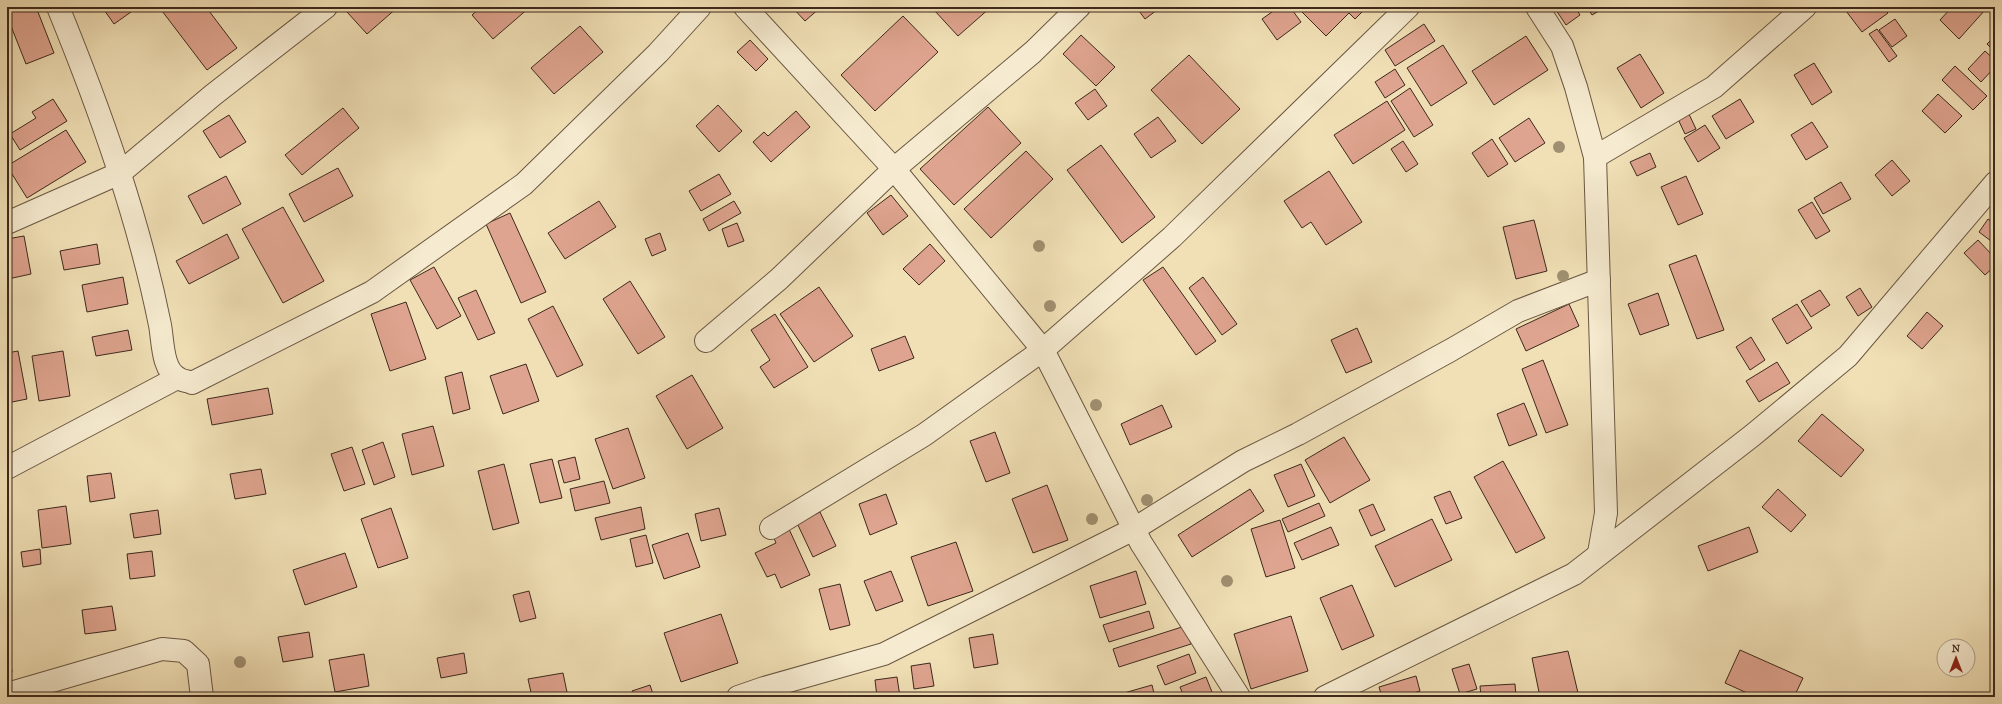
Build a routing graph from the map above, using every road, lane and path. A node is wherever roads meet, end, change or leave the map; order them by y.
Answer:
1 (58, 7) edge
2 (326, 7) edge
3 (700, 7) edge
4 (745, 7) edge
5 (1079, 7) edge
6 (1408, 7) edge
7 (1537, 7) edge
8 (1805, 7) edge
9 (1595, 157) junction
10 (894, 169) junction
11 (120, 173) junction
12 (1995, 183) edge
13 (7, 223) edge
14 (1599, 280) junction
15 (706, 341) dead end
16 (1043, 350) junction
17 (177, 378) junction
18 (7, 468) edge
19 (771, 528) dead end
20 (1134, 529) junction
21 (1599, 552) junction
22 (7, 694) edge
23 (202, 697) edge
24 (738, 697) edge
25 (1239, 697) edge
26 (1325, 697) edge

1 - 11 street
2 - 11 street
3 - 17 street
4 - 10 street
5 - 10 street
6 - 16 street
7 - 9 street
8 - 9 street
9 - 14 street
10 - 15 street
10 - 16 street
11 - 13 street
11 - 17 street
12 - 21 street
14 - 20 street
14 - 21 street
16 - 19 street
16 - 20 street
17 - 18 street
20 - 24 street
20 - 25 street
21 - 26 street
22 - 23 street

